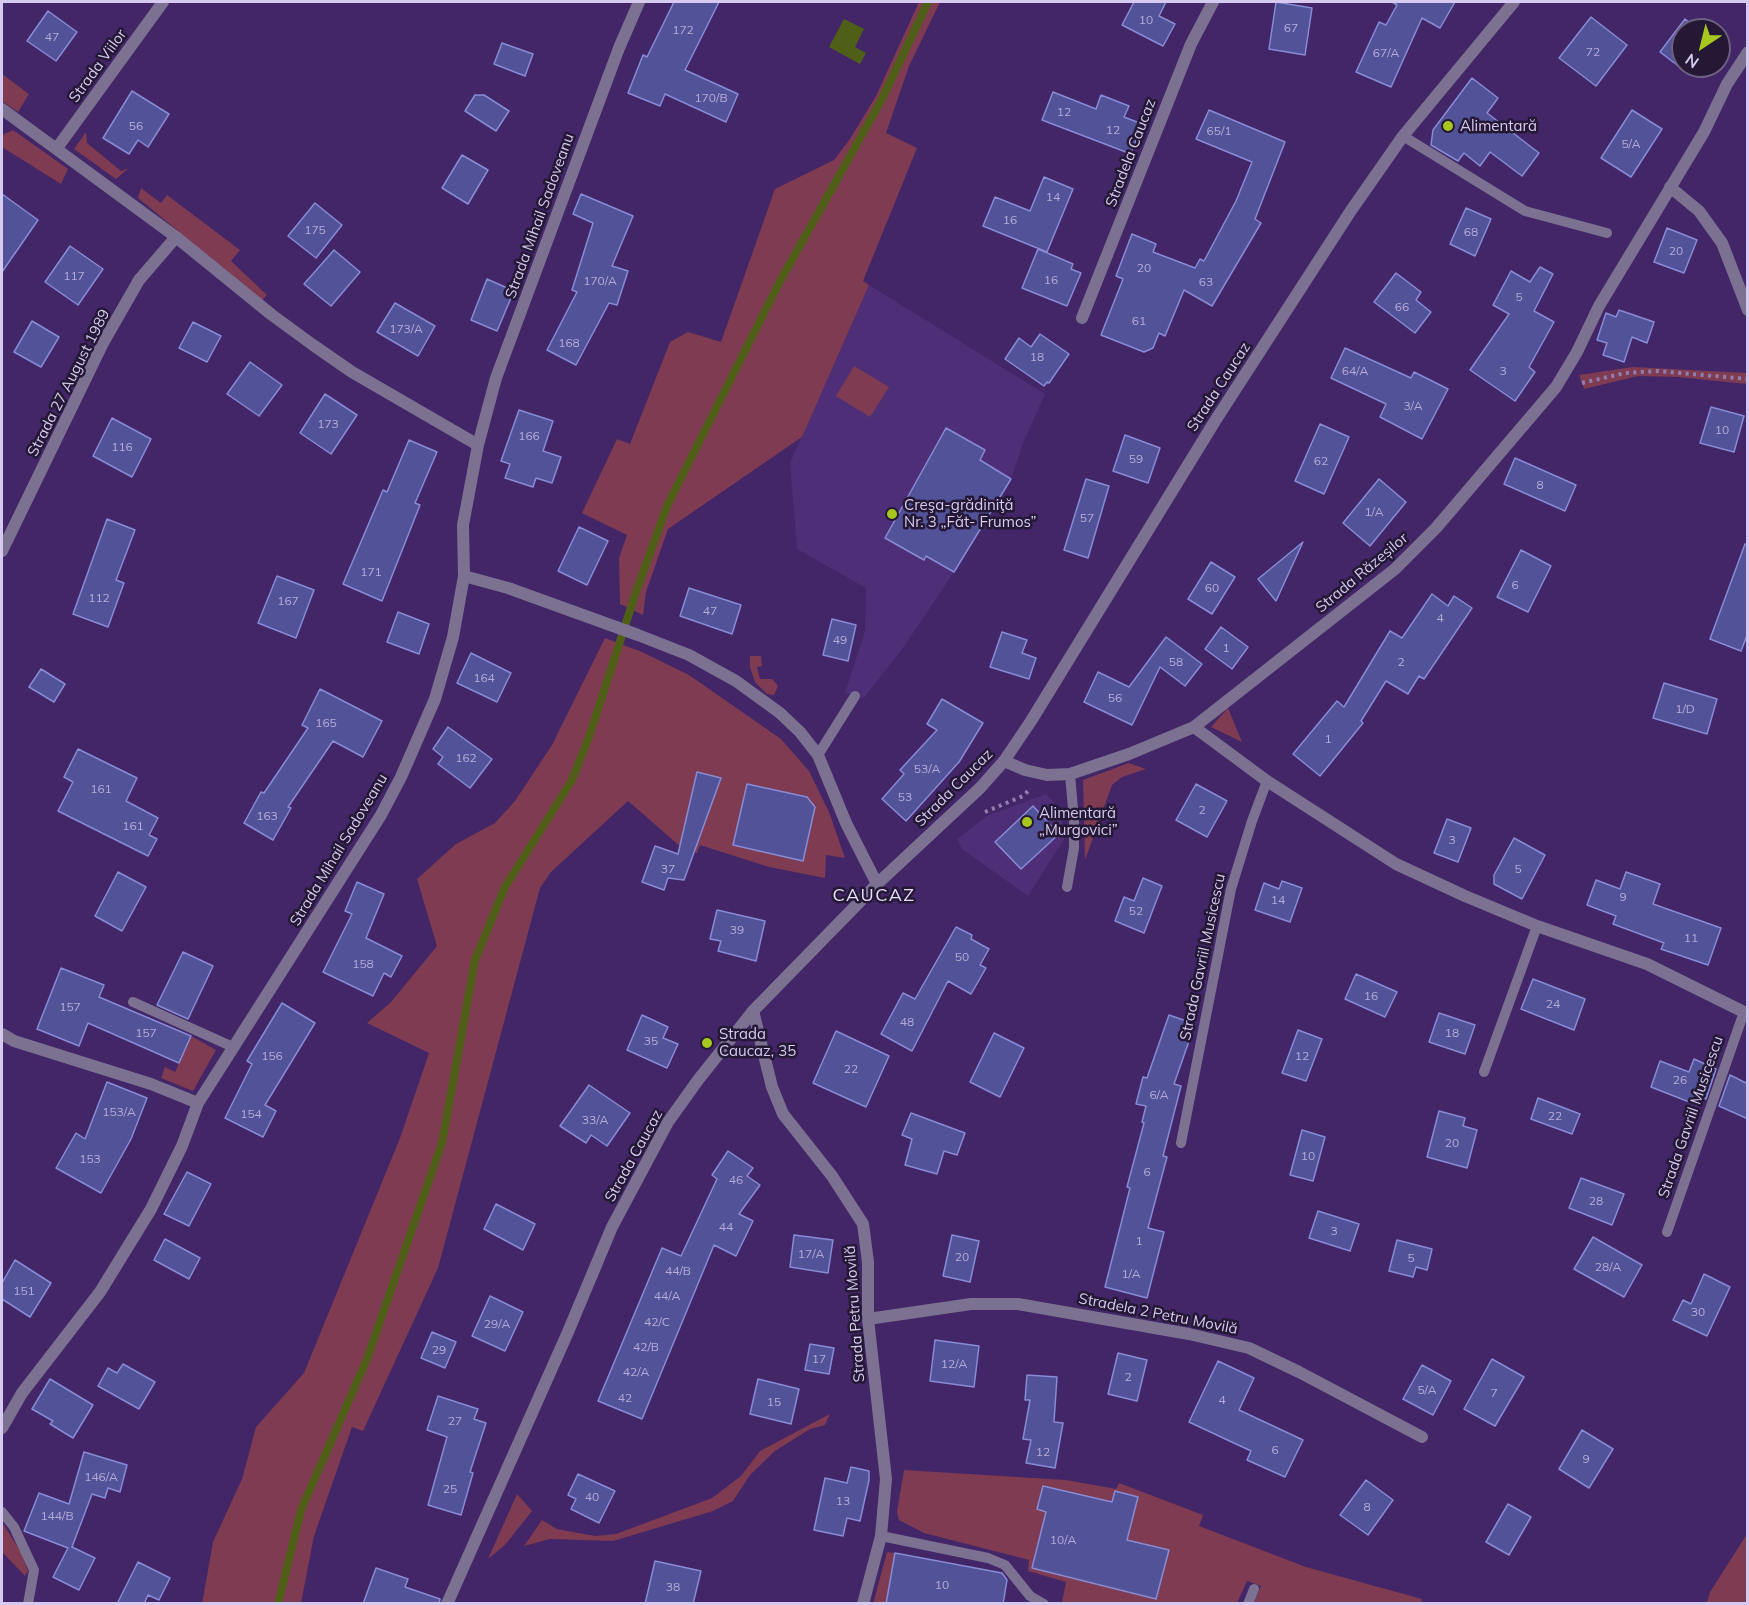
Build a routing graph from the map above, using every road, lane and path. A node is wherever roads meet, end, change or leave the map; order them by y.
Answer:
1 (163, 2) edge
2 (639, 2) edge
3 (1213, 2) edge
4 (1514, 2) edge
5 (1748, 52) edge
6 (2, 109) edge
7 (1403, 136) junction
8 (57, 148) junction
9 (1671, 187) junction
10 (1607, 233) dead end
11 (176, 237) junction
12 (1748, 310) edge
13 (1082, 318) dead end
14 (1748, 379) edge
15 (1556, 387) junction
16 (478, 445) junction
17 (2, 551) edge
18 (464, 576) junction
19 (855, 696) dead end
20 (1194, 727) junction
21 (818, 754) junction
22 (1004, 761) junction
23 (1070, 774) junction
24 (1267, 781) junction
25 (877, 884) junction
26 (1067, 887) dead end
27 (1537, 926) junction
28 (134, 1002) dead end
29 (753, 1011) junction
30 (1746, 1013) edge
31 (2, 1034) edge
32 (233, 1047) junction
33 (1484, 1072) dead end
34 (198, 1103) junction
35 (1181, 1143) dead end
36 (1667, 1232) dead end
37 (868, 1319) junction
38 (2, 1428) edge
39 (1422, 1437) dead end
40 (2, 1512) edge
41 (881, 1536) junction
42 (1254, 1589) dead end
43 (28, 1604) edge
44 (447, 1604) edge
45 (863, 1604) edge
46 (1044, 1604) edge
47 (1248, 1604) edge

1 - 8 street, Strada Viilor
2 - 16 street, Strada Mihail Sadoveanu
3 - 13 street, Stradela Caucaz
4 - 7 street, Strada Caucaz
5 - 9 street, Strada Răzeșilor
6 - 8 street
7 - 10 lane
7 - 22 street, Strada Caucaz
8 - 11 street
9 - 12 street
9 - 15 street, Strada Răzeșilor
11 - 16 street
11 - 17 street, Strada 27 August 1989
14 - 15 path
15 - 20 street, Strada Răzeșilor
16 - 18 street, Strada Mihail Sadoveanu
18 - 21 street
18 - 32 street, Strada Mihail Sadoveanu
19 - 21 lane
20 - 23 street, Strada Răzeșilor
20 - 24 street, Strada Gavriil Musicescu
21 - 25 street
22 - 23 street, Strada Răzeșilor
22 - 25 street, Strada Caucaz
23 - 26 lane
24 - 27 street, Strada Gavriil Musicescu
24 - 35 lane, Strada Gavriil Musicescu
25 - 29 street, Strada Caucaz
27 - 30 street, Strada Gavriil Musicescu
27 - 33 lane
28 - 32 lane
29 - 37 street, Strada Petru Movilă
29 - 44 street, Strada Caucaz
30 - 36 lane, Strada Gavriil Musicescu
31 - 34 street
32 - 34 street, Strada Mihail Sadoveanu
34 - 38 street, Strada Mihail Sadoveanu
37 - 39 street, Stradela 2 Petru Movilă
37 - 41 street, Strada Petru Movilă
40 - 43 lane
41 - 45 street, Strada Petru Movilă
41 - 46 lane
42 - 47 lane

